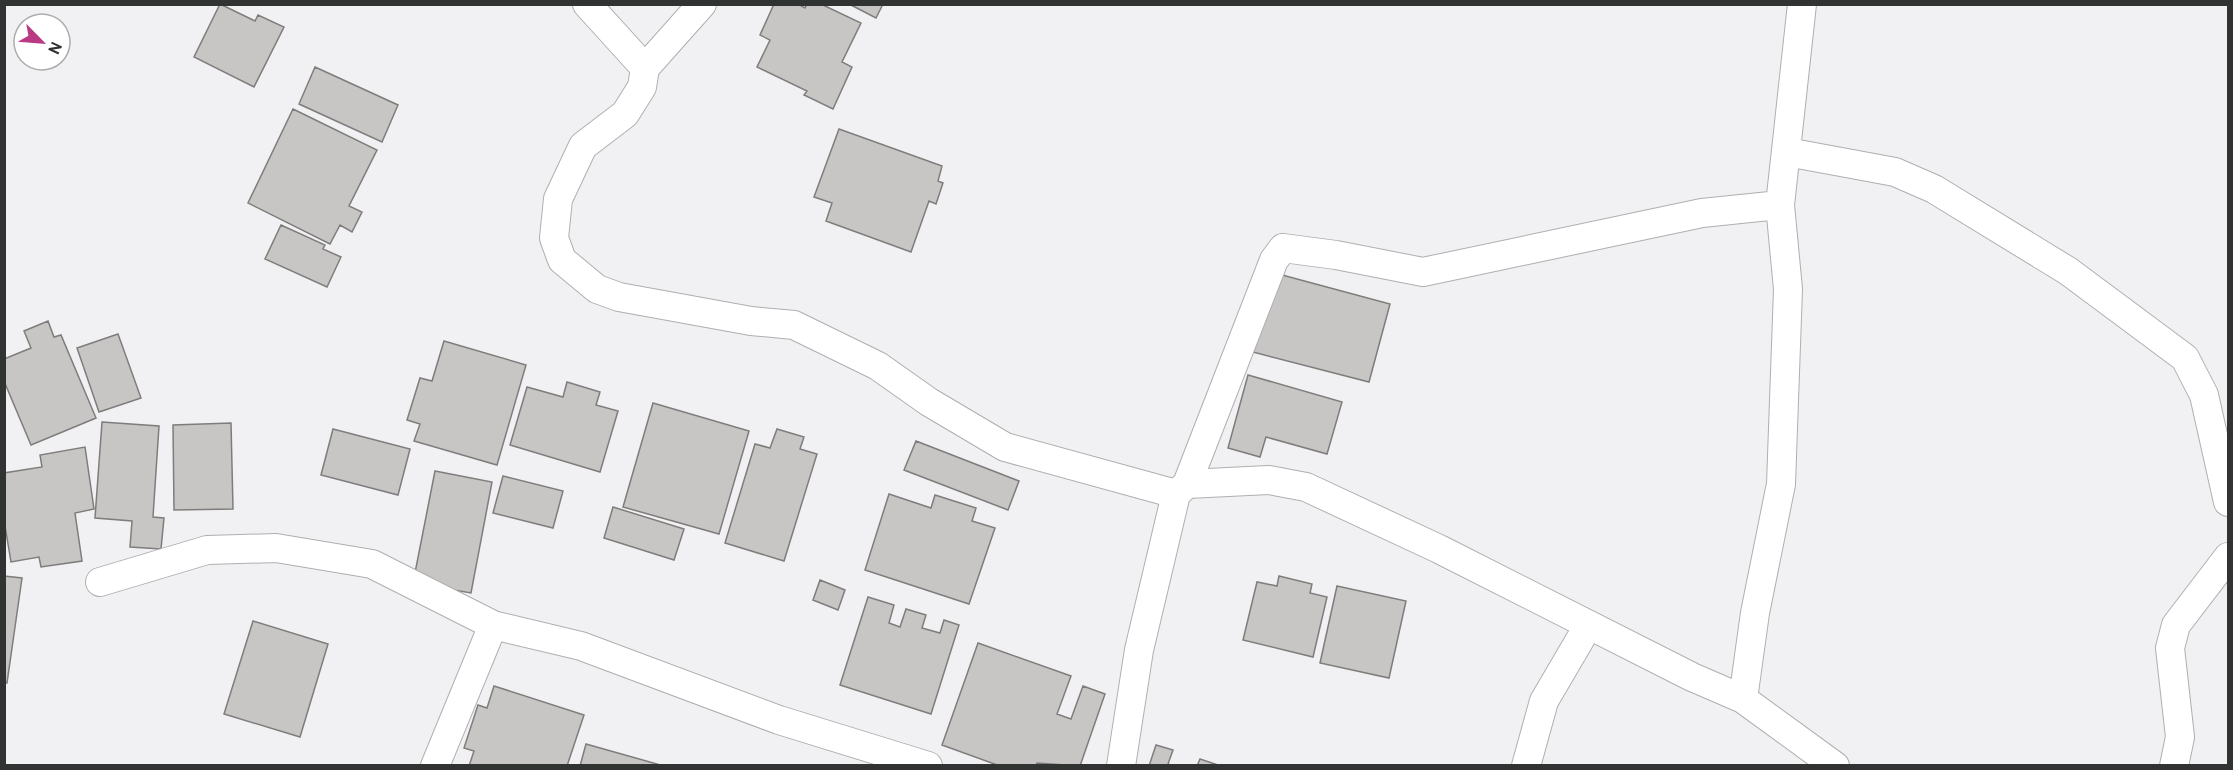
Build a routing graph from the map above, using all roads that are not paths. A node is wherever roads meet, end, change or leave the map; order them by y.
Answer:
1 (587, 4) edge
2 (702, 4) edge
3 (1802, 4) edge
4 (645, 68) junction
5 (1787, 152) junction
6 (1780, 205) junction
7 (1182, 489) junction
8 (2229, 502) edge
9 (2229, 558) edge
10 (100, 582) dead end
11 (493, 625) junction
12 (1588, 626) junction
13 (1743, 699) junction
14 (435, 765) edge
15 (928, 765) edge
16 (1120, 765) edge
17 (1526, 765) edge
18 (1835, 765) edge
19 (2174, 765) edge

1 - 4 street
2 - 4 street
3 - 5 street
4 - 7 street
5 - 6 street
5 - 8 street
6 - 7 street
6 - 13 street
7 - 12 street
7 - 16 street
9 - 19 street
10 - 11 street
11 - 14 street
11 - 15 street
12 - 13 street
12 - 17 street
13 - 18 street

